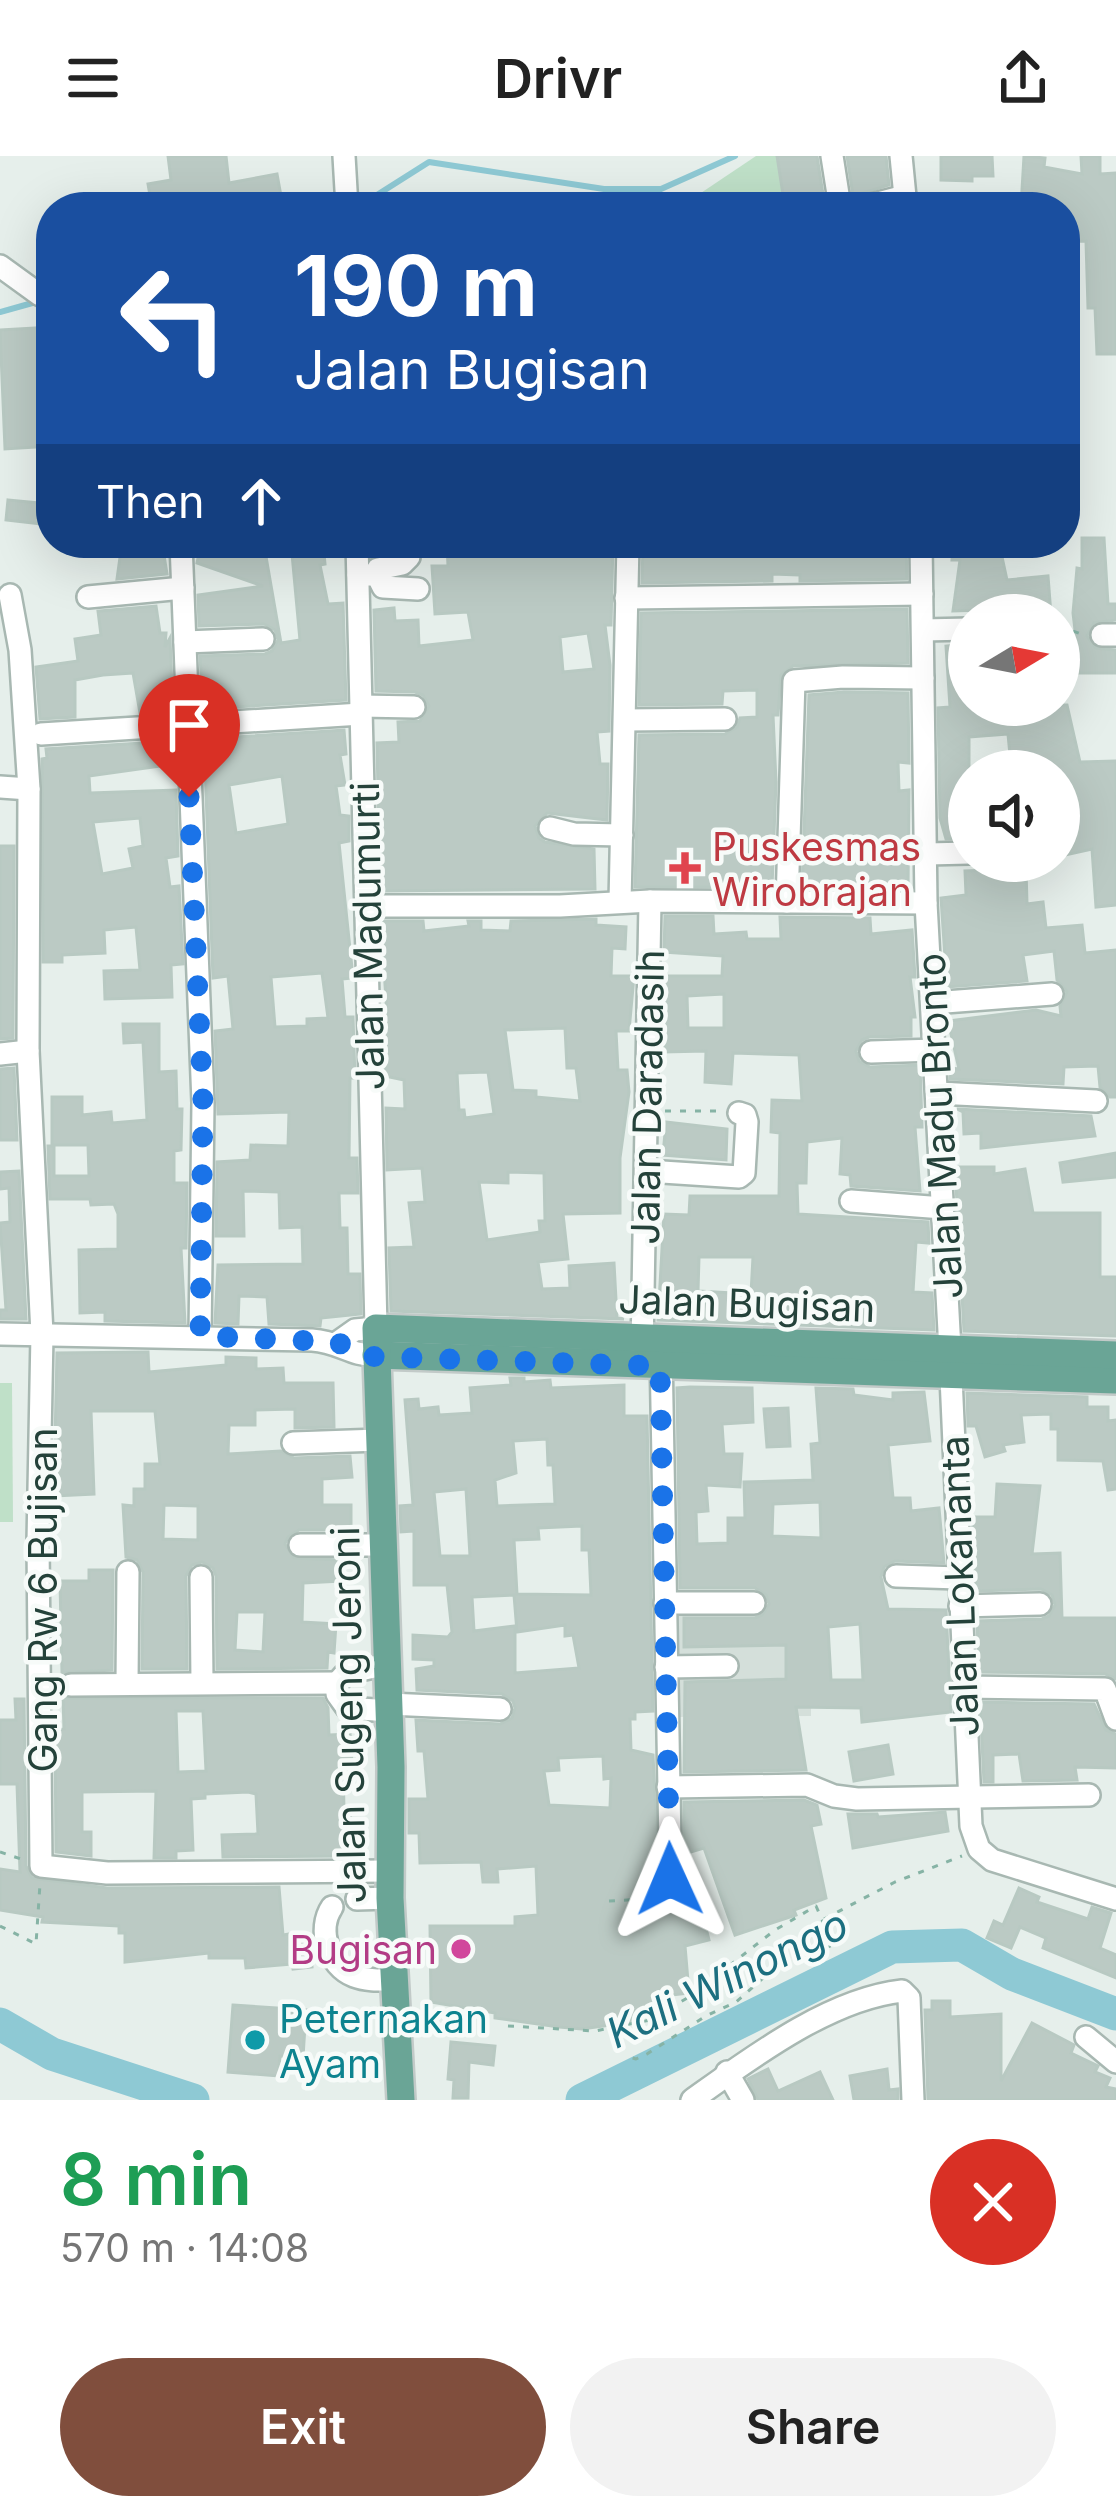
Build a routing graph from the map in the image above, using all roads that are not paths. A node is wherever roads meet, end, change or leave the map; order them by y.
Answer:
1 (344, 156) edge
2 (832, 156) edge
3 (901, 156) edge
4 (347, 192) edge
5 (838, 192) edge
6 (905, 192) edge
7 (0, 266) edge
8 (36, 288) edge
9 (181, 558) edge
10 (362, 558) edge
11 (408, 558) edge
12 (627, 558) edge
13 (921, 558) edge
14 (368, 575) junction
15 (182, 588) junction
16 (418, 589) dead end
17 (922, 594) junction
18 (10, 595) dead end
19 (88, 597) dead end
20 (626, 598) junction
21 (948, 629) edge
22 (923, 630) junction
23 (263, 639) dead end
24 (184, 642) junction
25 (923, 678) junction
26 (414, 707) dead end
27 (361, 710) junction
28 (725, 719) dead end
29 (625, 720) junction
30 (188, 723) junction
31 (41, 734) dead end
32 (0, 787) edge
33 (28, 788) junction
34 (550, 828) dead end
35 (622, 835) junction
36 (927, 854) junction
37 (948, 854) edge
38 (636, 902) junction
39 (787, 902) junction
40 (926, 903) junction
41 (366, 906) junction
42 (1052, 994) dead end
43 (932, 1003) junction
44 (935, 1050) junction
45 (28, 1051) junction
46 (871, 1052) dead end
47 (0, 1054) edge
48 (937, 1093) junction
49 (1096, 1101) dead end
50 (739, 1113) road end
51 (646, 1171) junction
52 (851, 1201) dead end
53 (943, 1208) junction
54 (0, 1334) edge
55 (42, 1334) junction
56 (200, 1336) junction
57 (376, 1341) junction
58 (644, 1352) junction
59 (1116, 1355) edge
60 (951, 1364) junction
61 (1116, 1380) edge
62 (380, 1440) junction
63 (293, 1444) dead end
64 (300, 1545) dead end
65 (383, 1545) junction
66 (128, 1572) dead end
67 (896, 1576) dead end
68 (201, 1577) dead end
69 (959, 1578) junction
70 (665, 1603) junction
71 (754, 1603) dead end
72 (1040, 1604) dead end
73 (960, 1606) junction
74 (388, 1664) junction
75 (727, 1666) dead end
76 (666, 1667) junction
77 (127, 1683) junction
78 (202, 1683) junction
79 (337, 1683) junction
80 (71, 1685) dead end
81 (963, 1688) junction
82 (389, 1707) junction
83 (500, 1708) dead end
84 (1116, 1719) edge
85 (668, 1787) junction
86 (1090, 1795) dead end
87 (967, 1796) junction
88 (670, 1845) road end
89 (389, 1884) junction
90 (357, 1899) dead end
91 (1116, 1899) edge
92 (332, 1906) dead end
93 (396, 1980) junction
94 (1086, 2037) dead end
95 (1116, 2062) edge
96 (727, 2072) junction
97 (401, 2100) edge
98 (692, 2100) edge
99 (743, 2100) edge
100 (913, 2100) edge

1 - 4 street
2 - 5 street
3 - 6 street
7 - 8 street
9 - 15 street
10 - 14 street, Jalan Madumurti
11 - 14 street
12 - 20 street, Jalan Daradasih
13 - 17 street, Jalan Madu Bronto
14 - 16 street
14 - 27 street, Jalan Madumurti
15 - 19 street
15 - 24 street
17 - 20 street
17 - 22 street, Jalan Madu Bronto
18 - 33 street, Gang Rw 6 Bujisan
20 - 29 street, Jalan Daradasih
21 - 22 street
22 - 25 street, Jalan Madu Bronto
23 - 24 street
24 - 30 street
25 - 36 street, Jalan Madu Bronto
25 - 39 street
26 - 27 street
27 - 30 street
27 - 41 street, Jalan Madumurti
28 - 29 street
29 - 35 street, Jalan Daradasih
30 - 31 street
30 - 56 street
32 - 33 street
33 - 45 street, Gang Rw 6 Bujisan
34 - 35 street
35 - 38 street, Jalan Daradasih
36 - 37 street
36 - 40 street, Jalan Madu Bronto
38 - 39 street
38 - 41 street
38 - 51 street, Jalan Daradasih
38 - 58 street, Jalan Daradasih
39 - 40 street
40 - 43 street, Jalan Madu Bronto
41 - 57 street, Jalan Madumurti
42 - 43 street
43 - 44 street, Jalan Madu Bronto
44 - 46 street
44 - 48 street, Jalan Madu Bronto
45 - 47 street
45 - 55 street, Gang Rw 6 Bujisan
48 - 49 street
48 - 53 street, Jalan Madu Bronto
50 - 51 street
51 - 58 street, Jalan Daradasih
52 - 53 street
53 - 60 street, Jalan Madu Bronto
54 - 55 street
55 - 56 street
55 - 89 street, Gang Rw 6 Bujisan
56 - 57 street
57 - 58 main road, Jalan Bugisan
57 - 62 main road, Jalan Sugeng Jeroni
58 - 60 main road, Jalan Bugisan
58 - 70 street
59 - 60 main road, Jalan Bugisan
60 - 61 main road, Jalan Bugisan
60 - 69 street, Jalan Lokananta
62 - 63 street
62 - 65 main road, Jalan Sugeng Jeroni
64 - 65 street
65 - 74 main road, Jalan Sugeng Jeroni
66 - 77 street
67 - 69 street
68 - 78 street
69 - 73 street, Jalan Lokananta
70 - 71 street
70 - 76 street
72 - 73 street
73 - 81 street, Jalan Lokananta
74 - 79 street
74 - 82 main road, Jalan Sugeng Jeroni
75 - 76 street
76 - 85 street
77 - 78 street
77 - 80 street
78 - 79 street
79 - 82 street
81 - 84 street
81 - 87 street, Jalan Lokananta
82 - 83 street
82 - 89 main road, Jalan Sugeng Jeroni
85 - 87 street
85 - 88 street
86 - 87 street
87 - 91 street, Jalan Lokananta
89 - 90 street
89 - 93 main road, Jalan Sugeng Jeroni
92 - 93 street
93 - 97 main road, Jalan Sugeng Jeroni
94 - 95 street
96 - 98 street
96 - 99 street
96 - 100 street

